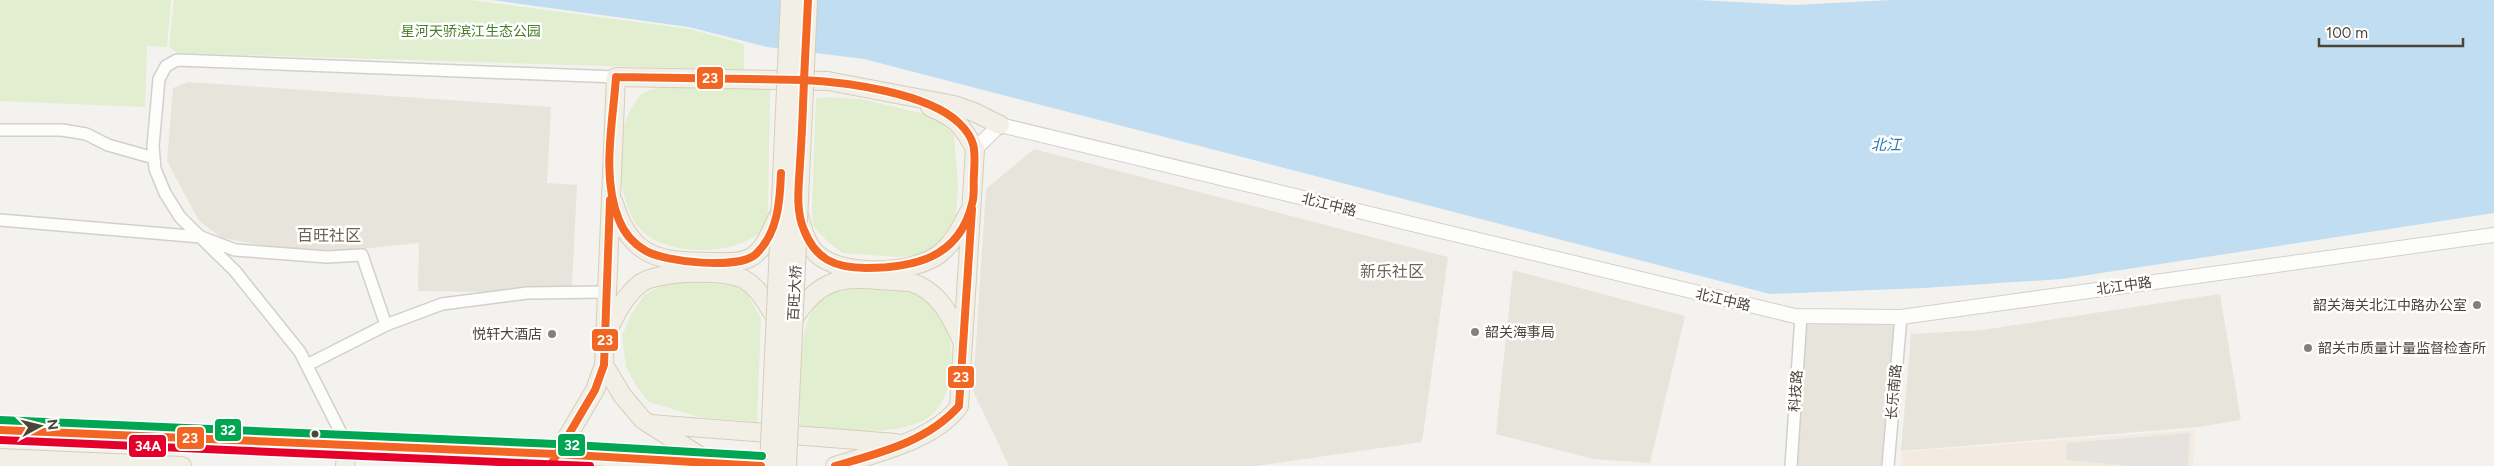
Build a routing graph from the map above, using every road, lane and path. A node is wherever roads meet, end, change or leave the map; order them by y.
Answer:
1 (790, 0) edge
2 (808, 0) edge
3 (616, 77) junction
4 (907, 97) junction
5 (1000, 125) junction
6 (0, 130) edge
7 (976, 149) junction
8 (154, 158) junction
9 (611, 190) junction
10 (972, 207) junction
11 (779, 214) junction
12 (798, 214) junction
13 (0, 220) edge
14 (2494, 235) edge
15 (201, 237) junction
16 (667, 267) junction
17 (606, 292) junction
18 (774, 315) junction
19 (1801, 316) junction
20 (1900, 317) junction
21 (794, 320) junction
22 (386, 325) junction
23 (605, 335) junction
24 (964, 346) junction
25 (307, 365) junction
26 (604, 366) junction
27 (650, 424) junction
28 (0, 430) edge
29 (901, 444) junction
30 (347, 445) junction
31 (0, 458) edge
32 (553, 460) edge
33 (606, 461) edge
34 (710, 462) junction
35 (182, 466) edge
36 (345, 466) edge
37 (761, 466) edge
38 (769, 466) edge
39 (787, 466) edge
40 (835, 466) edge
41 (1791, 466) edge
42 (1888, 466) edge

1 - 11 main road, 百旺大桥, bridge
2 - 12 main road, 百旺大桥, bridge
3 - 4 main road
3 - 8 street
3 - 9 main road
4 - 5 main road
4 - 7 main road
5 - 7 street
5 - 19 street, 北江中路
6 - 8 street
7 - 10 main road
8 - 15 street
9 - 16 main road
9 - 17 main road
10 - 12 main road
10 - 24 main road
11 - 16 main road
11 - 18 main road, 百旺大桥, bridge
12 - 21 main road, 百旺大桥, bridge
13 - 15 street
14 - 20 street, 北江中路
15 - 22 street
15 - 25 street
16 - 18 main road
16 - 23 main road
17 - 22 street
17 - 23 main road
18 - 38 main road, 百旺大桥, bridge
19 - 20 street, 北江中路
19 - 41 street, 科技路
20 - 42 street, 长乐南路
21 - 24 main road
21 - 39 main road, 百旺大桥, bridge
22 - 25 street
23 - 26 main road
24 - 29 main road
25 - 30 street
26 - 27 main road
26 - 32 main road
27 - 29 main road
27 - 34 main road
28 - 30 main road
29 - 40 main road
30 - 32 main road
30 - 36 main road
31 - 35 main road
32 - 33 main road
33 - 34 main road
34 - 37 main road

